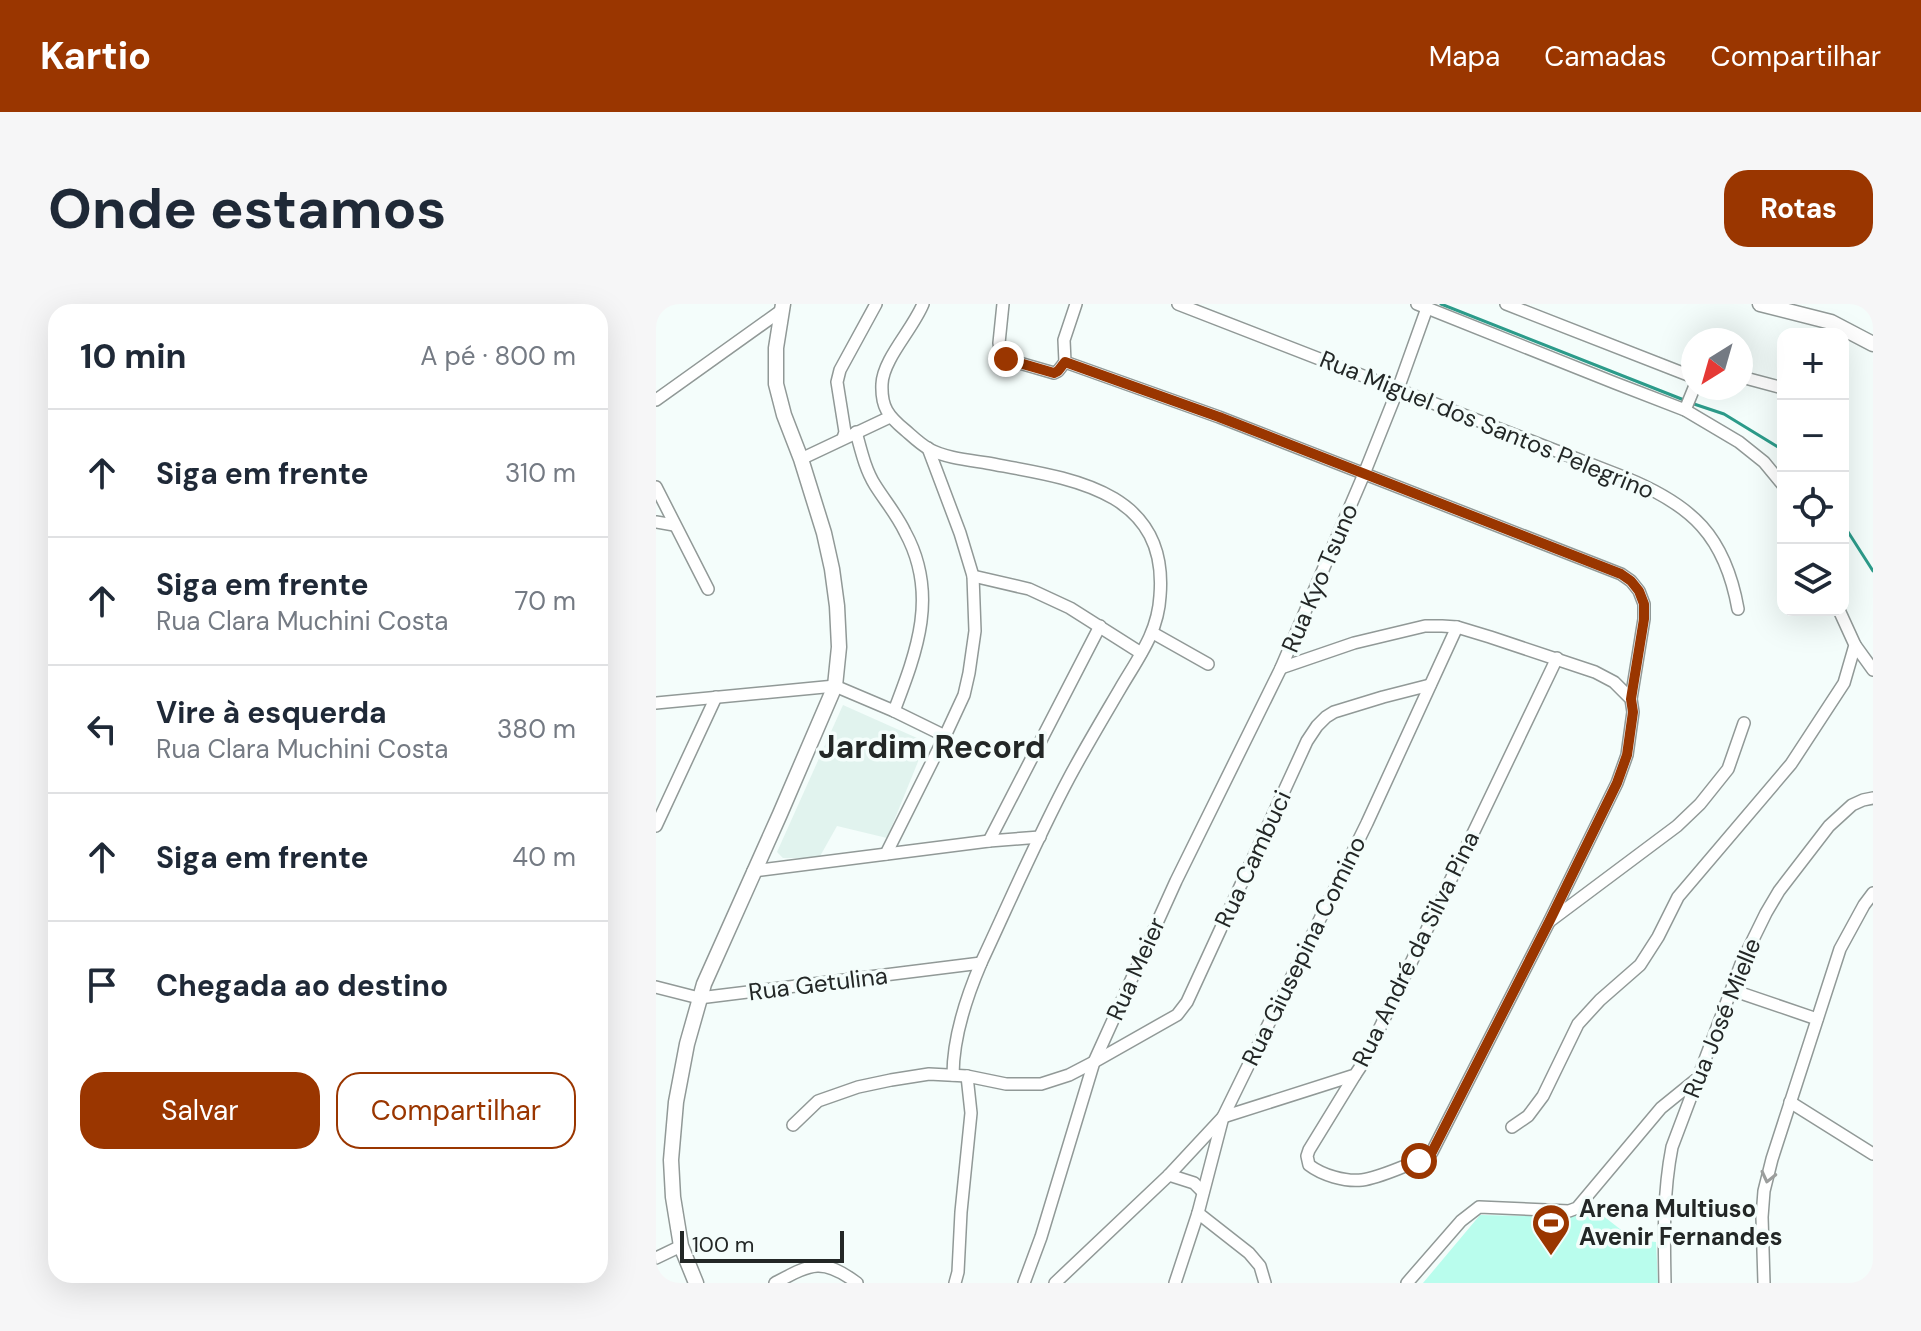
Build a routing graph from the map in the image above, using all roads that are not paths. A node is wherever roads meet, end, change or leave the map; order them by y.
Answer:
1 (876, 304) edge
2 (923, 304) edge
3 (1003, 304) edge
4 (1076, 304) edge
5 (1178, 304) edge
6 (1506, 304) edge
7 (1760, 304) edge
8 (1422, 306) edge
9 (782, 307) edge
10 (1829, 328) edge
11 (1849, 335) edge
12 (1873, 344) edge
13 (1065, 362) junction
14 (1681, 372) edge
15 (1753, 380) edge
16 (1777, 386) edge
17 (1398, 389) junction
18 (656, 400) edge
19 (1689, 400) edge
20 (1686, 407) junction
21 (890, 417) junction
22 (856, 432) junction
23 (843, 438) junction
24 (928, 448) junction
25 (801, 459) junction
26 (1364, 474) junction
27 (1777, 478) edge
28 (656, 487) edge
29 (656, 522) edge
30 (674, 525) junction
31 (973, 576) junction
32 (708, 589) dead end
33 (1738, 609) dead end
34 (1842, 616) edge
35 (1100, 626) junction
36 (1457, 627) junction
37 (1153, 633) junction
38 (1855, 645) junction
39 (1141, 653) junction
40 (1557, 658) junction
41 (1208, 664) dead end
42 (1281, 668) junction
43 (1873, 670) edge
44 (1430, 685) junction
45 (835, 686) junction
46 (716, 697) junction
47 (1631, 699) junction
48 (656, 703) edge
49 (894, 711) junction
50 (1744, 723) dead end
51 (945, 736) junction
52 (1873, 798) edge
53 (656, 826) edge
54 (1040, 837) junction
55 (989, 841) junction
56 (886, 854) junction
57 (753, 871) junction
58 (1873, 893) edge
59 (1549, 922) junction
60 (981, 963) junction
61 (656, 987) edge
62 (1732, 990) junction
63 (699, 998) junction
64 (1817, 1019) junction
65 (1094, 1062) junction
66 (953, 1075) junction
67 (1355, 1075) junction
68 (967, 1076) junction
69 (1699, 1077) junction
70 (1790, 1102) junction
71 (1223, 1117) junction
72 (793, 1125) dead end
73 (1512, 1127) dead end
74 (1873, 1154) edge
75 (1169, 1175) junction
76 (1203, 1192) junction
77 (1198, 1213) junction
78 (681, 1246) junction
79 (656, 1258) edge
80 (696, 1283) edge
81 (775, 1283) edge
82 (857, 1283) edge
83 (955, 1283) edge
84 (1024, 1283) edge
85 (1055, 1283) edge
86 (1175, 1283) edge
87 (1265, 1283) edge
88 (1407, 1283) edge
89 (1665, 1283) edge
90 (1764, 1283) edge

1 - 23 street
2 - 21 street
3 - 13 street
4 - 13 street
5 - 17 street, Rua Miguel dos Santos Pelegrino
6 - 14 street
7 - 10 main road
8 - 17 street, Rua Kyo Tsuno
8 - 20 street
9 - 18 street
9 - 25 main road
11 - 12 main road
13 - 26 street
15 - 16 street
17 - 26 street, Rua Kyo Tsuno
17 - 33 street, Rua Miguel dos Santos Pelegrino
19 - 20 street
20 - 27 street
21 - 22 street
21 - 24 street
22 - 23 street
22 - 49 street
23 - 25 street
24 - 31 street
24 - 37 street
25 - 45 main road
26 - 42 street, Rua Kyo Tsuno
26 - 47 street
28 - 30 street
29 - 30 street
30 - 32 street
31 - 35 street
31 - 51 street
34 - 38 street
35 - 39 street
35 - 55 street
36 - 40 street
36 - 42 street
36 - 44 street, Rua Giusepina Comino
37 - 39 street
37 - 41 street
38 - 43 street
38 - 73 street
39 - 54 street
40 - 47 street
40 - 67 street, Rua André da Silva Pina
42 - 65 street, Rua Meier
44 - 65 street, Rua Cambuci
44 - 71 street, Rua Giusepina Comino
45 - 46 street
45 - 49 street
45 - 57 main road
46 - 48 street
46 - 53 street
47 - 59 street
49 - 51 street
50 - 59 street
51 - 56 street
52 - 62 street, Rua José Mielle
54 - 55 street
54 - 60 street
55 - 56 street
56 - 57 street
57 - 63 main road
58 - 64 street
59 - 67 street
60 - 63 street, Rua Getulina
60 - 66 street
61 - 63 street, Rua Getulina
62 - 64 street
62 - 69 street, Rua José Mielle
63 - 78 main road
64 - 70 street
65 - 68 street, Rua Cambuci
65 - 84 street, Rua Meier
66 - 68 street, Rua Cambuci
66 - 72 street, Rua Cambuci
67 - 71 street, Rua André da Silva Pina
68 - 83 street
69 - 88 street
69 - 89 street, Rua José Mielle
70 - 74 street
70 -> 90 street
71 - 75 street, Rua André da Silva Pina
71 - 76 street, Rua Giusepina Comino
75 - 76 street
75 - 85 street, Rua André da Silva Pina
76 - 77 street, Rua Giusepina Comino
77 - 86 street, Rua Giusepina Comino
77 - 87 street
78 - 79 street
78 - 80 main road
81 - 82 street

